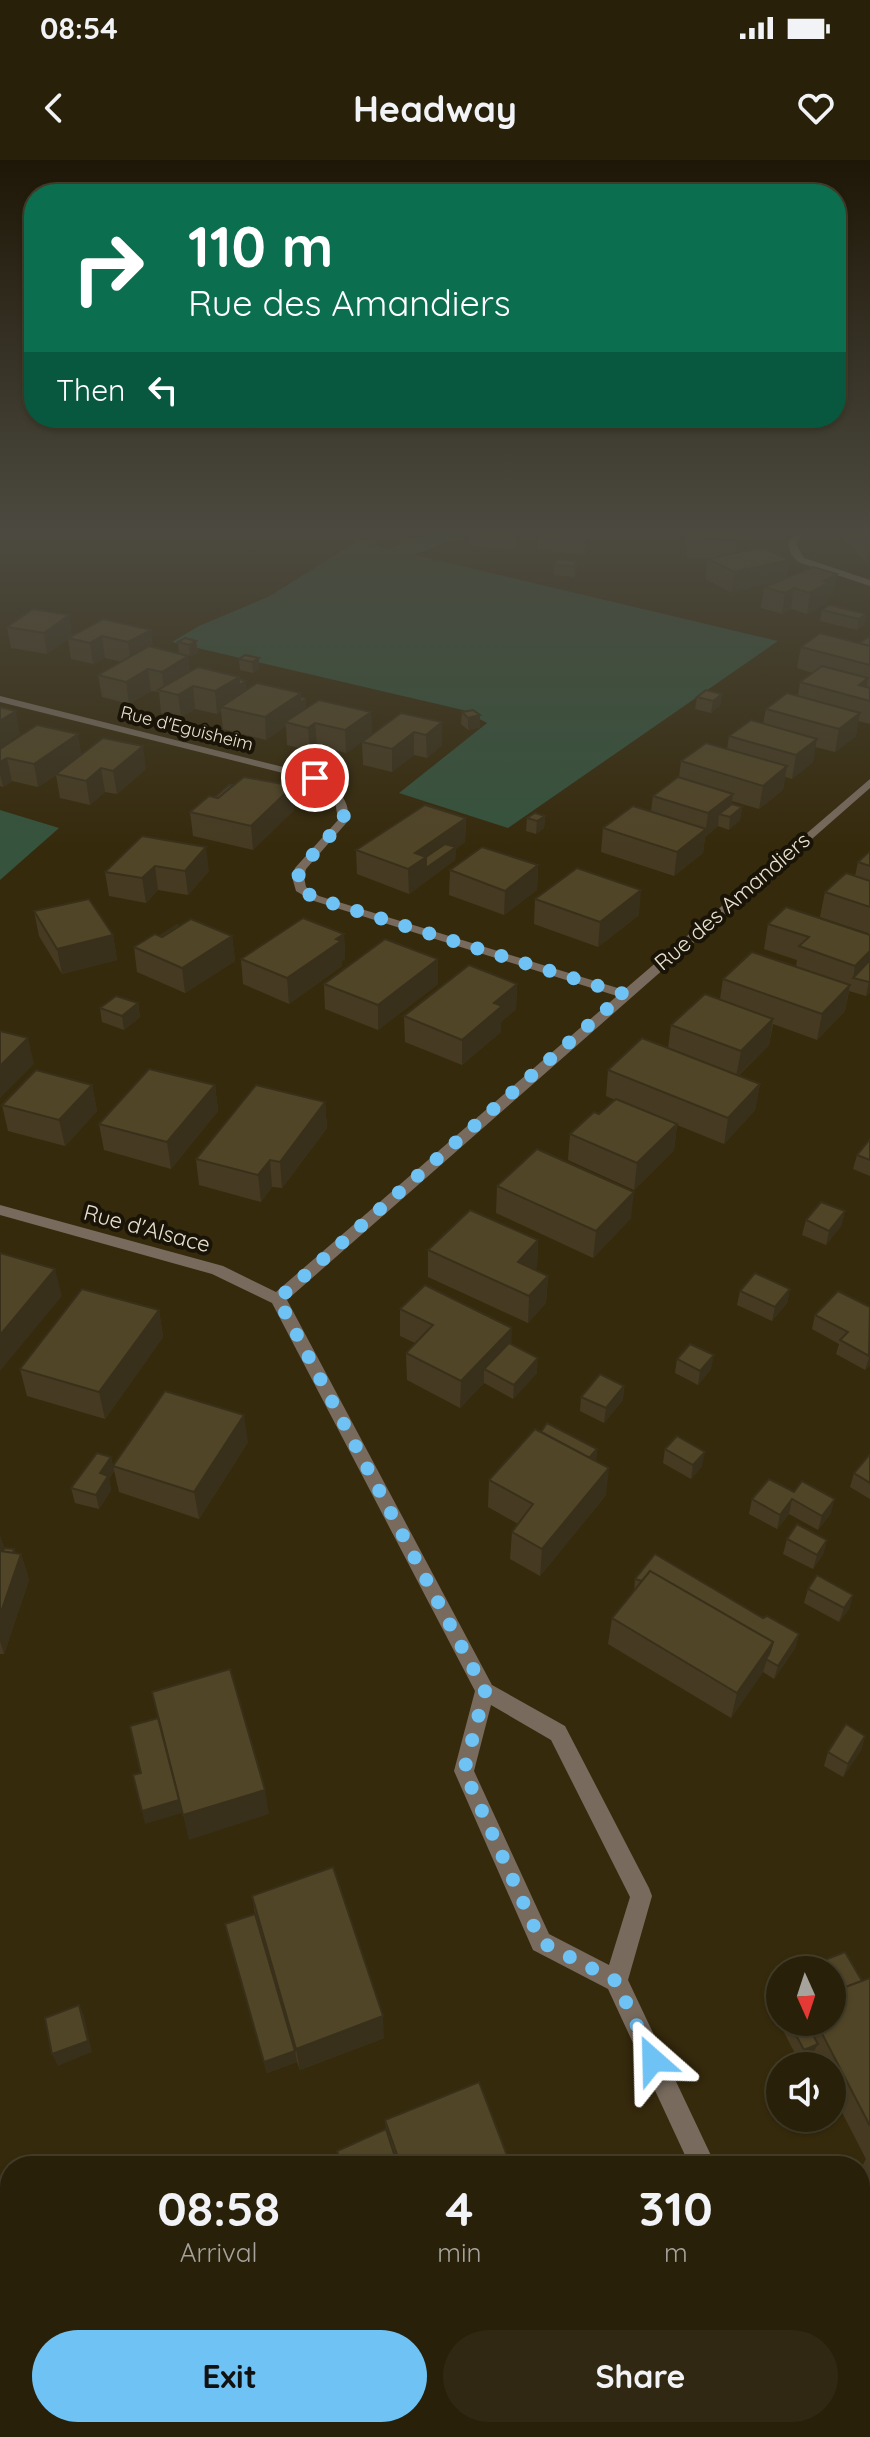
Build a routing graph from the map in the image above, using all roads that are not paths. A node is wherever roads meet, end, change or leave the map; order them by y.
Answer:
1 (0, 699) edge
2 (870, 782) edge
3 (624, 994) junction
4 (0, 1210) edge
5 (278, 1299) junction
6 (485, 1691) junction
7 (616, 1981) junction
8 (698, 2156) edge

1 - 3 street, Rue d'Eguisheim
2 - 3 street, Rue des Amandiers
3 - 5 street, Rue des Amandiers
4 - 5 street, Rue d'Alsace
5 - 6 street
6 - 7 street
6 - 7 street
7 - 8 street

